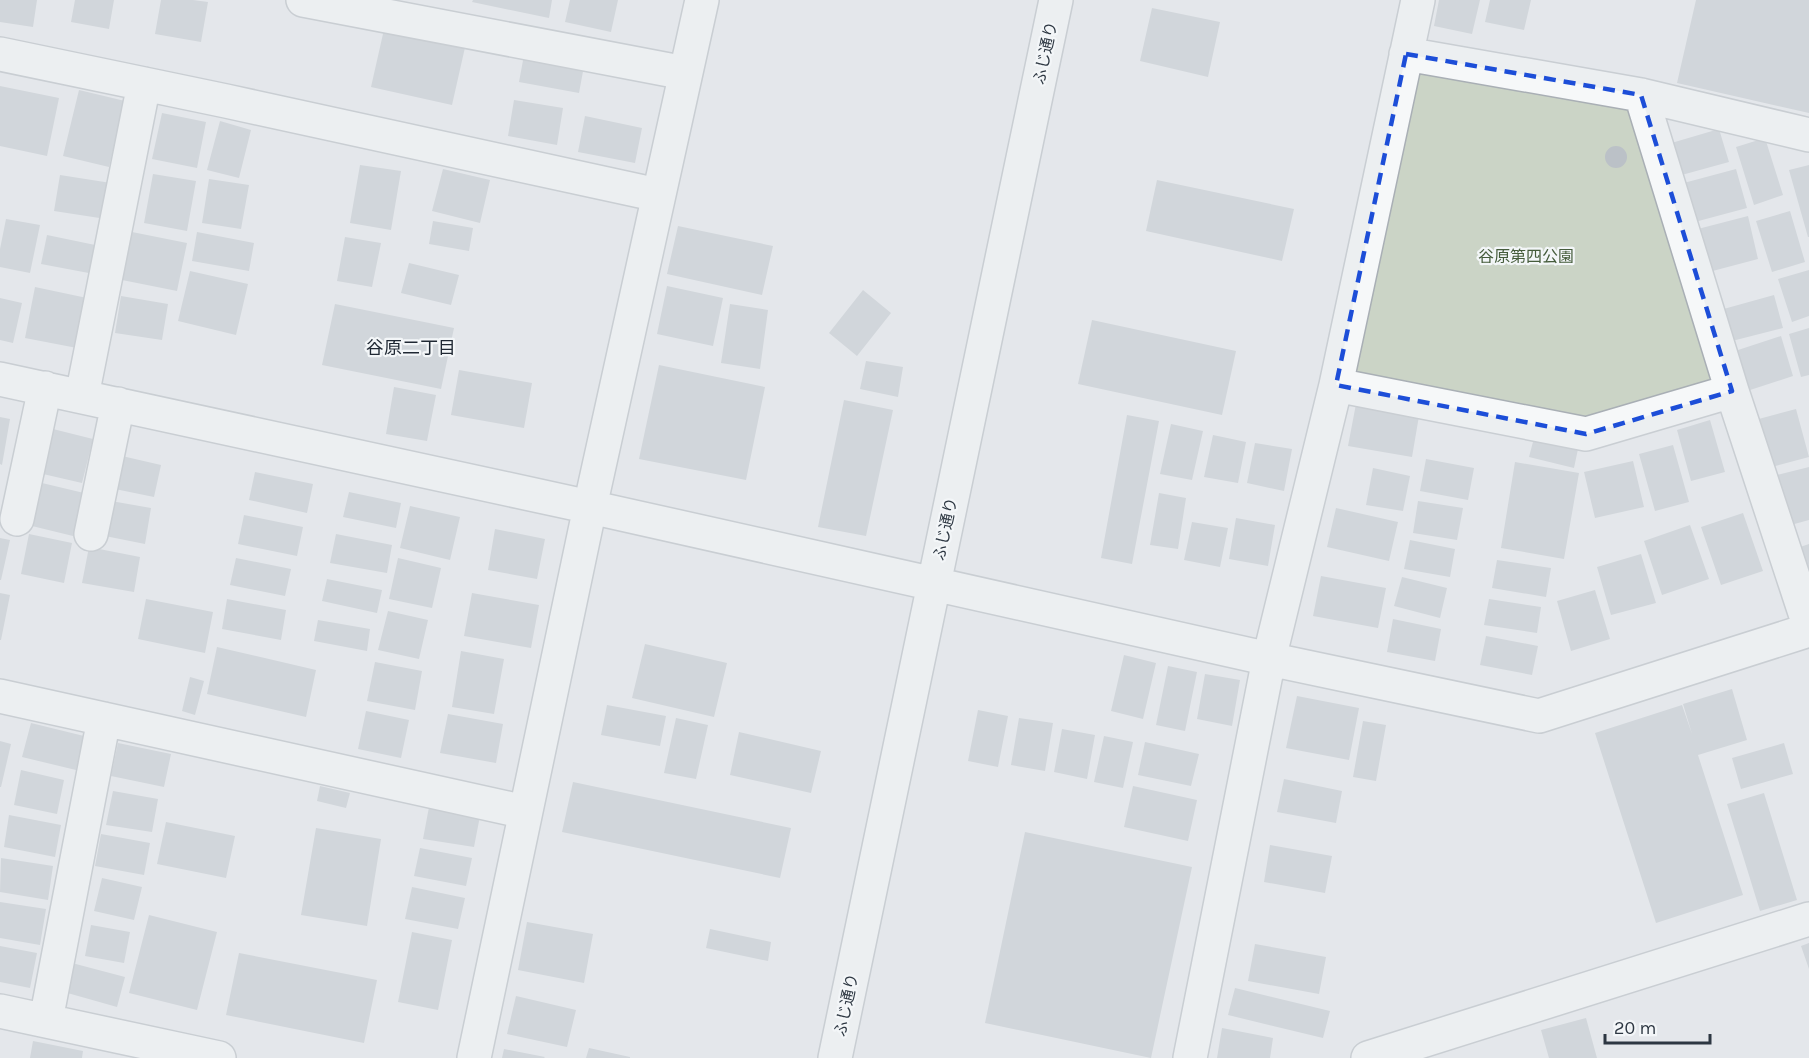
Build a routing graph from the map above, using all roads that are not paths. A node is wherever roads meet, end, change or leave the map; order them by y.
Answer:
1 (303, 0) edge
2 (702, 0) edge
3 (1056, 0) edge
4 (1418, 0) edge
5 (0, 54) edge
6 (1406, 54) junction
7 (685, 73) junction
8 (144, 84) junction
9 (1641, 95) junction
10 (1809, 135) edge
11 (658, 195) junction
12 (0, 379) edge
13 (1336, 385) junction
14 (45, 388) junction
15 (1732, 391) junction
16 (81, 396) junction
17 (118, 404) junction
18 (590, 507) junction
19 (17, 519) dead end
20 (91, 534) dead end
21 (933, 583) junction
22 (1809, 625) edge
23 (1809, 630) edge
24 (1269, 659) junction
25 (0, 696) edge
26 (104, 719) junction
27 (525, 812) junction
28 (1809, 919) edge
29 (0, 1011) edge
30 (46, 1020) junction
31 (101, 1045) edge
32 (219, 1058) edge
33 (474, 1058) edge
34 (835, 1058) edge
35 (1190, 1058) edge
36 (1368, 1058) edge

1 - 7 street
2 - 7 street
3 - 21 street, ふじ通り
4 - 6 street
5 - 8 street
6 - 9 street
6 - 13 street
7 - 11 street
8 - 11 street
8 - 16 street
9 - 10 street
9 - 15 street
11 - 18 street
12 - 14 street
13 - 15 street
13 - 24 street
14 - 16 street
14 - 19 street
15 - 22 street
16 - 17 street
17 - 18 street
17 - 20 street
18 - 21 street
18 - 27 street
21 - 24 street
21 - 34 street, ふじ通り
23 - 24 street
24 - 35 street
25 - 26 street
26 - 27 street
26 - 30 street
27 - 33 street
28 - 36 street
29 - 30 street
30 - 31 street
31 - 32 street

